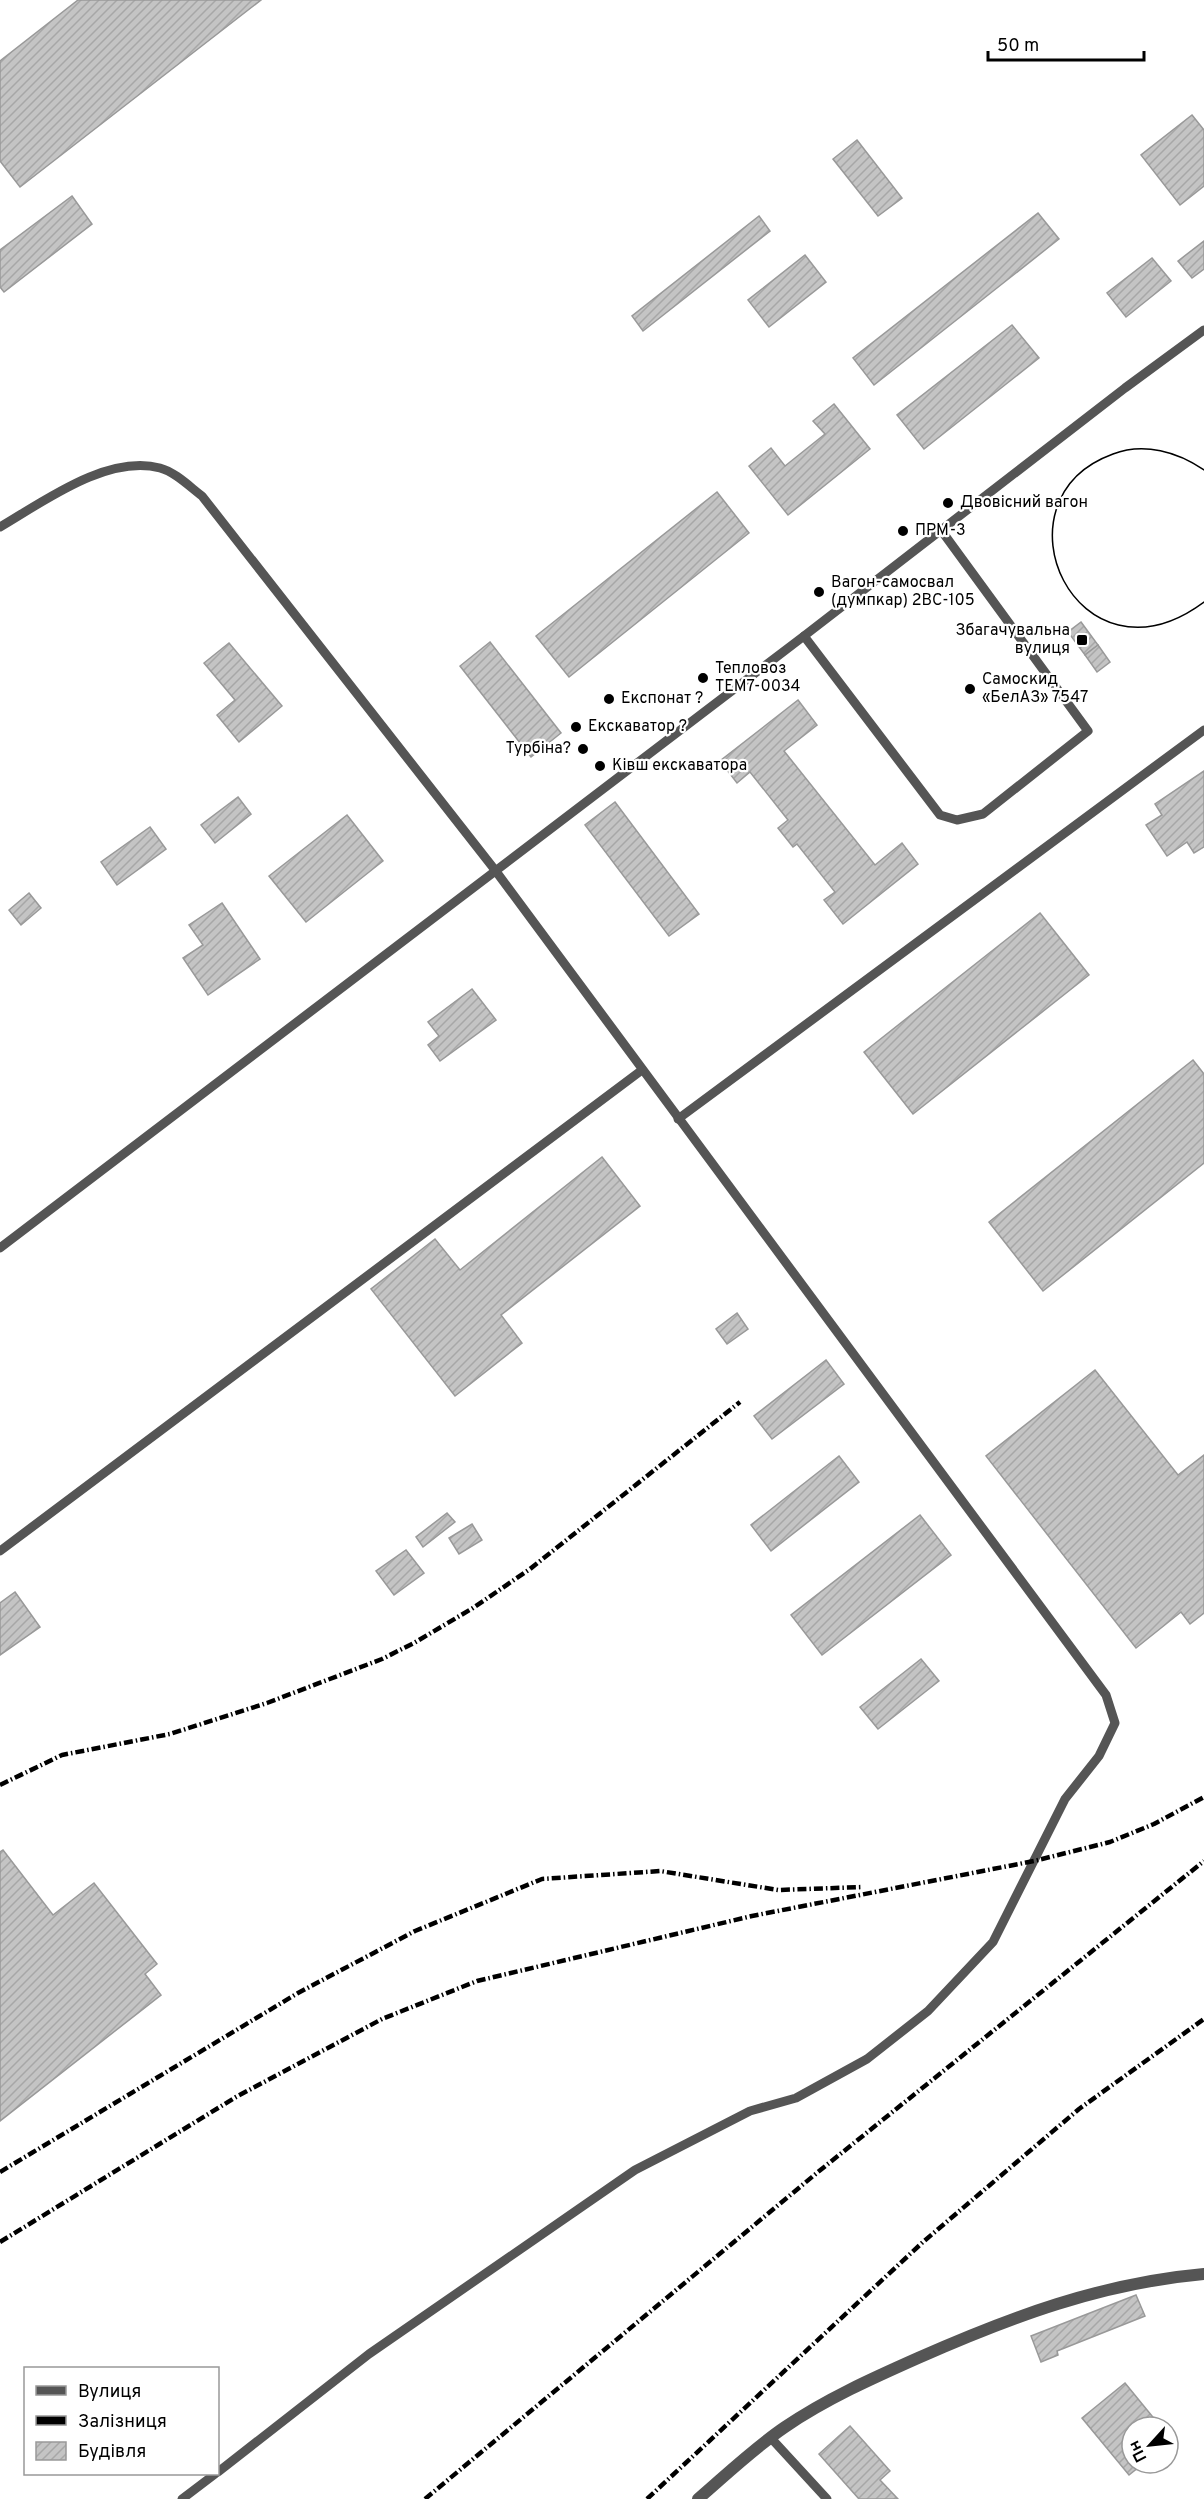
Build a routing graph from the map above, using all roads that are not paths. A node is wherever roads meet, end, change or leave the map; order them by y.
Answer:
1 (1204, 330) edge
2 (0, 527) edge
3 (941, 530) junction
4 (804, 636) junction
5 (1204, 730) edge
6 (495, 870) junction
7 (642, 1070) junction
8 (678, 1119) junction
9 (0, 1248) edge
10 (0, 1551) edge
11 (1204, 2274) edge
12 (770, 2437) junction
13 (219, 2471) edge
14 (213, 2475) edge
15 (182, 2499) edge
16 (698, 2499) edge
17 (827, 2499) edge

1 - 3 lane
2 - 6 lane
3 - 4 lane
3 - 4 lane
4 - 6 lane
5 - 8 lane
6 - 7 lane
6 - 9 lane
7 - 8 lane
7 - 10 lane
8 - 13 lane
11 - 12 street
12 - 16 street
12 - 17 lane
14 - 15 lane

